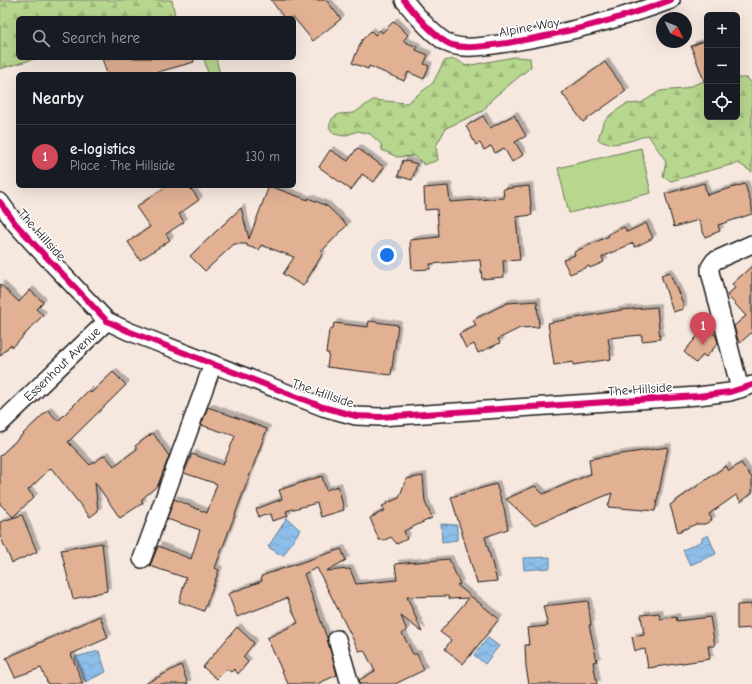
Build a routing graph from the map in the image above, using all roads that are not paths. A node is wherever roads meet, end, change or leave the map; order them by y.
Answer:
1 (404, 0) edge
2 (671, 0) edge
3 (0, 202) edge
4 (752, 244) edge
5 (107, 321) junction
6 (213, 364) junction
7 (746, 387) edge
8 (0, 424) edge
9 (142, 559) dead end
10 (337, 639) dead end
11 (350, 684) edge

1 - 2 street, Alpine Way
3 - 5 street, The Hillside
4 - 7 street
5 - 6 street, The Hillside
5 - 8 street, Essenhout Avenue
6 - 7 street, The Hillside
6 - 9 street
10 - 11 street

